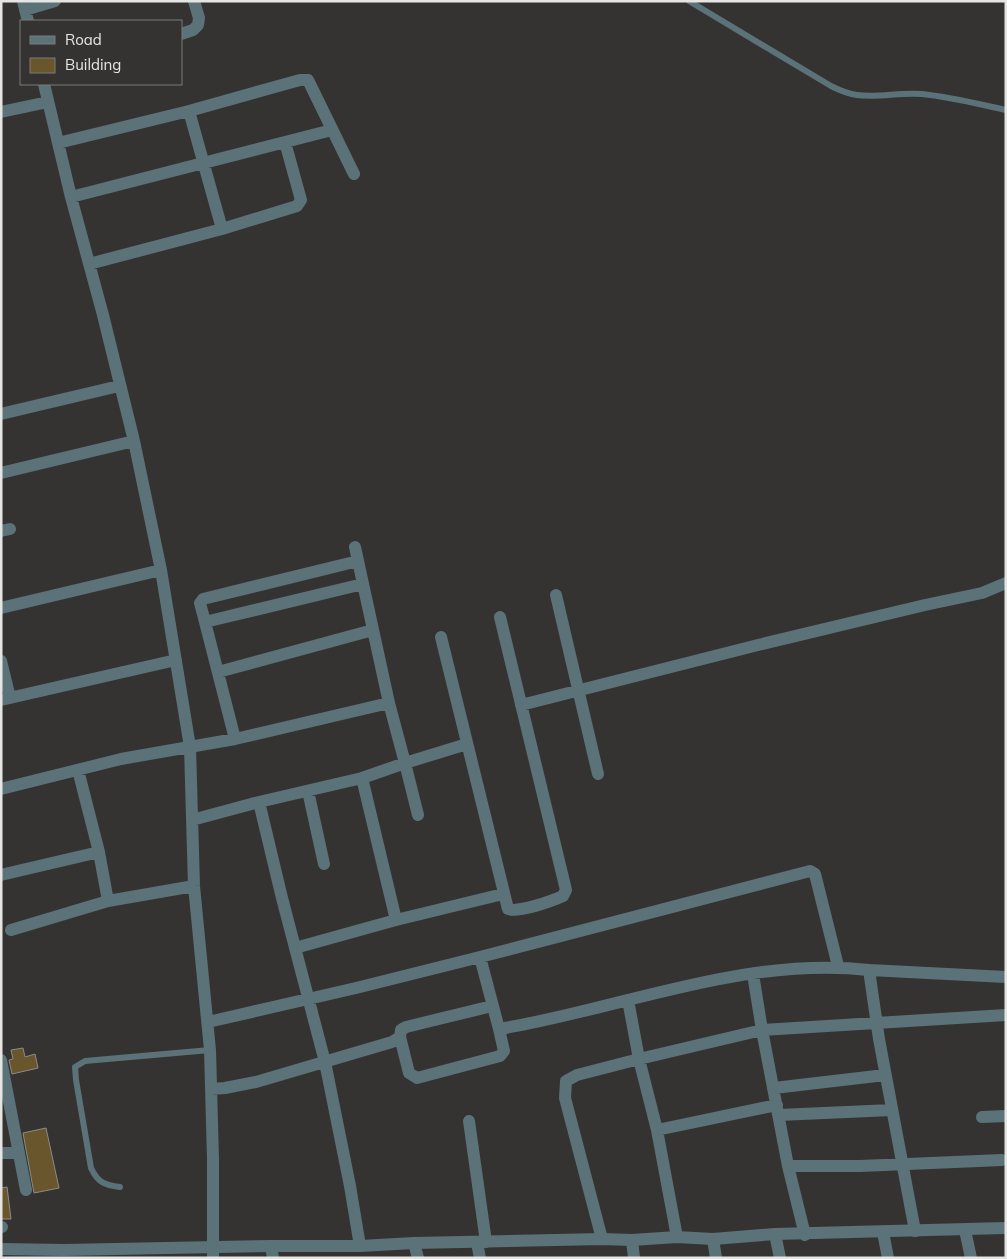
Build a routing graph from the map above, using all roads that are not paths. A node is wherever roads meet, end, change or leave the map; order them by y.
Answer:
1 (55, 1) edge
2 (194, 1) edge
3 (689, 1) edge
4 (25, 11) edge
5 (182, 34) edge
6 (44, 85) edge
7 (48, 102) junction
8 (1006, 110) edge
9 (189, 111) junction
10 (1, 112) edge
11 (332, 130) junction
12 (285, 142) junction
13 (58, 143) junction
14 (203, 163) junction
15 (354, 174) dead end
16 (71, 197) junction
17 (222, 228) junction
18 (89, 264) junction
19 (119, 386) junction
20 (1, 414) edge
21 (134, 441) junction
22 (1, 473) edge
23 (354, 547) dead end
24 (358, 561) junction
25 (161, 570) junction
26 (1006, 583) edge
27 (363, 584) junction
28 (556, 595) dead end
29 (1, 608) edge
30 (500, 617) dead end
31 (205, 622) junction
32 (373, 630) junction
33 (441, 637) dead end
34 (176, 660) junction
35 (1, 661) edge
36 (218, 672) junction
37 (578, 689) junction
38 (6, 699) edge
39 (389, 703) junction
40 (521, 705) junction
41 (234, 739) junction
42 (467, 744) junction
43 (190, 747) junction
44 (405, 763) junction
45 (78, 770) junction
46 (598, 774) dead end
47 (362, 778) junction
48 (1, 789) edge
49 (308, 791) junction
50 (259, 802) junction
51 (418, 815) dead end
52 (192, 820) junction
53 (99, 852) junction
54 (324, 864) dead end
55 (1, 875) edge
56 (194, 886) junction
57 (503, 894) junction
58 (108, 901) junction
59 (396, 920) junction
60 (11, 930) dead end
61 (295, 948) junction
62 (480, 957) junction
63 (838, 966) junction
64 (869, 970) junction
65 (753, 974) junction
66 (1006, 977) edge
67 (308, 1000) junction
68 (628, 1000) junction
69 (492, 1006) junction
70 (1006, 1015) edge
71 (208, 1022) junction
72 (876, 1023) junction
73 (498, 1030) junction
74 (762, 1030) junction
75 (400, 1037) junction
76 (210, 1050) junction
77 (640, 1059) junction
78 (1, 1060) edge
79 (324, 1062) junction
80 (885, 1075) junction
81 (774, 1088) junction
82 (211, 1089) junction
83 (778, 1110) junction
84 (892, 1110) junction
85 (1006, 1116) edge
86 (982, 1117) dead end
87 (469, 1121) dead end
88 (657, 1130) junction
89 (1, 1153) edge
90 (19, 1153) junction
91 (1002, 1160) dead end
92 (902, 1164) junction
93 (788, 1166) junction
94 (120, 1187) dead end
95 (26, 1190) dead end
96 (1006, 1228) edge
97 (965, 1230) junction
98 (915, 1231) junction
99 (883, 1232) junction
100 (775, 1234) junction
101 (805, 1234) junction
102 (677, 1237) junction
103 (602, 1239) junction
104 (713, 1239) junction
105 (632, 1240) junction
106 (481, 1242) junction
107 (414, 1243) junction
108 (360, 1246) junction
109 (1, 1249) edge
110 (212, 1252) edge
111 (272, 1252) edge
112 (80, 1254) edge
113 (418, 1258) edge
114 (480, 1258) edge
115 (634, 1258) edge
116 (716, 1258) edge
117 (780, 1258) edge
118 (888, 1258) edge
119 (971, 1258) edge

1 - 4 street
2 - 5 street
3 - 8 lane
6 - 7 street
7 - 10 street
7 - 13 street
9 - 11 street
9 - 13 street
9 - 14 street
11 - 12 street
11 - 15 street
12 - 14 street
12 - 17 street
13 - 16 street
14 - 16 street
14 - 17 street
16 - 18 street
17 - 18 street
18 - 19 street
19 - 20 street
19 - 21 street
21 - 22 street
21 - 25 street
23 - 24 street
24 - 27 street
24 - 31 street
25 - 29 street
25 - 34 street
26 - 37 street
27 - 31 street
27 - 32 street
28 - 37 street
30 - 40 street
31 - 36 street
32 - 36 street
32 - 39 street
33 - 42 street
34 - 38 street
34 - 43 street
35 - 38 street
36 - 41 street
37 - 40 street
37 - 46 street
39 - 41 street
39 - 44 street
40 - 57 street
41 - 43 street
42 - 44 street
42 - 57 street
43 - 45 street
43 - 52 street
44 - 47 street
44 - 51 street
45 - 48 street
45 - 53 street
47 - 49 street
47 - 59 street
49 - 50 street
49 - 54 street
50 - 52 street
50 - 61 street
52 - 56 street
53 - 55 street
53 - 58 street
56 - 58 street
56 - 71 street
57 - 59 street
58 - 60 street
59 - 61 street
61 - 67 street
62 - 63 street
62 - 67 street
62 - 69 street
63 - 64 street
63 - 65 street
64 - 66 street
64 - 72 street
65 - 68 street
65 - 74 street
67 - 71 street
67 - 79 street
68 - 73 street
68 - 77 street
69 - 73 street
69 - 75 street
70 - 72 street
71 - 76 street
72 - 74 street
72 - 80 street
73 - 75 street
74 - 77 street
74 - 81 street
75 - 79 street
76 - 82 street
76 - 94 lane
77 - 88 street
77 - 103 street
78 - 90 street
79 - 82 street
79 - 108 street
80 - 81 street
80 - 84 street
81 - 83 street
82 - 110 street
83 - 84 street
83 - 88 street
83 - 93 street
84 - 92 street
85 - 86 street
87 - 106 street
88 - 102 street
89 - 90 street
90 - 95 street
91 - 92 street
92 - 93 street
92 - 98 street
93 - 101 street
96 - 97 street
97 - 98 street
97 - 119 street
98 - 99 street
99 - 101 street
99 - 118 street
100 - 101 street
100 - 104 street
100 - 117 street
102 - 104 street
102 - 105 street
103 - 105 street
103 - 106 street
104 - 116 street
105 - 115 street
106 - 107 street
106 - 114 street
107 - 108 street
107 - 113 street
108 - 111 street
109 - 112 street
110 - 111 street
110 - 112 street

